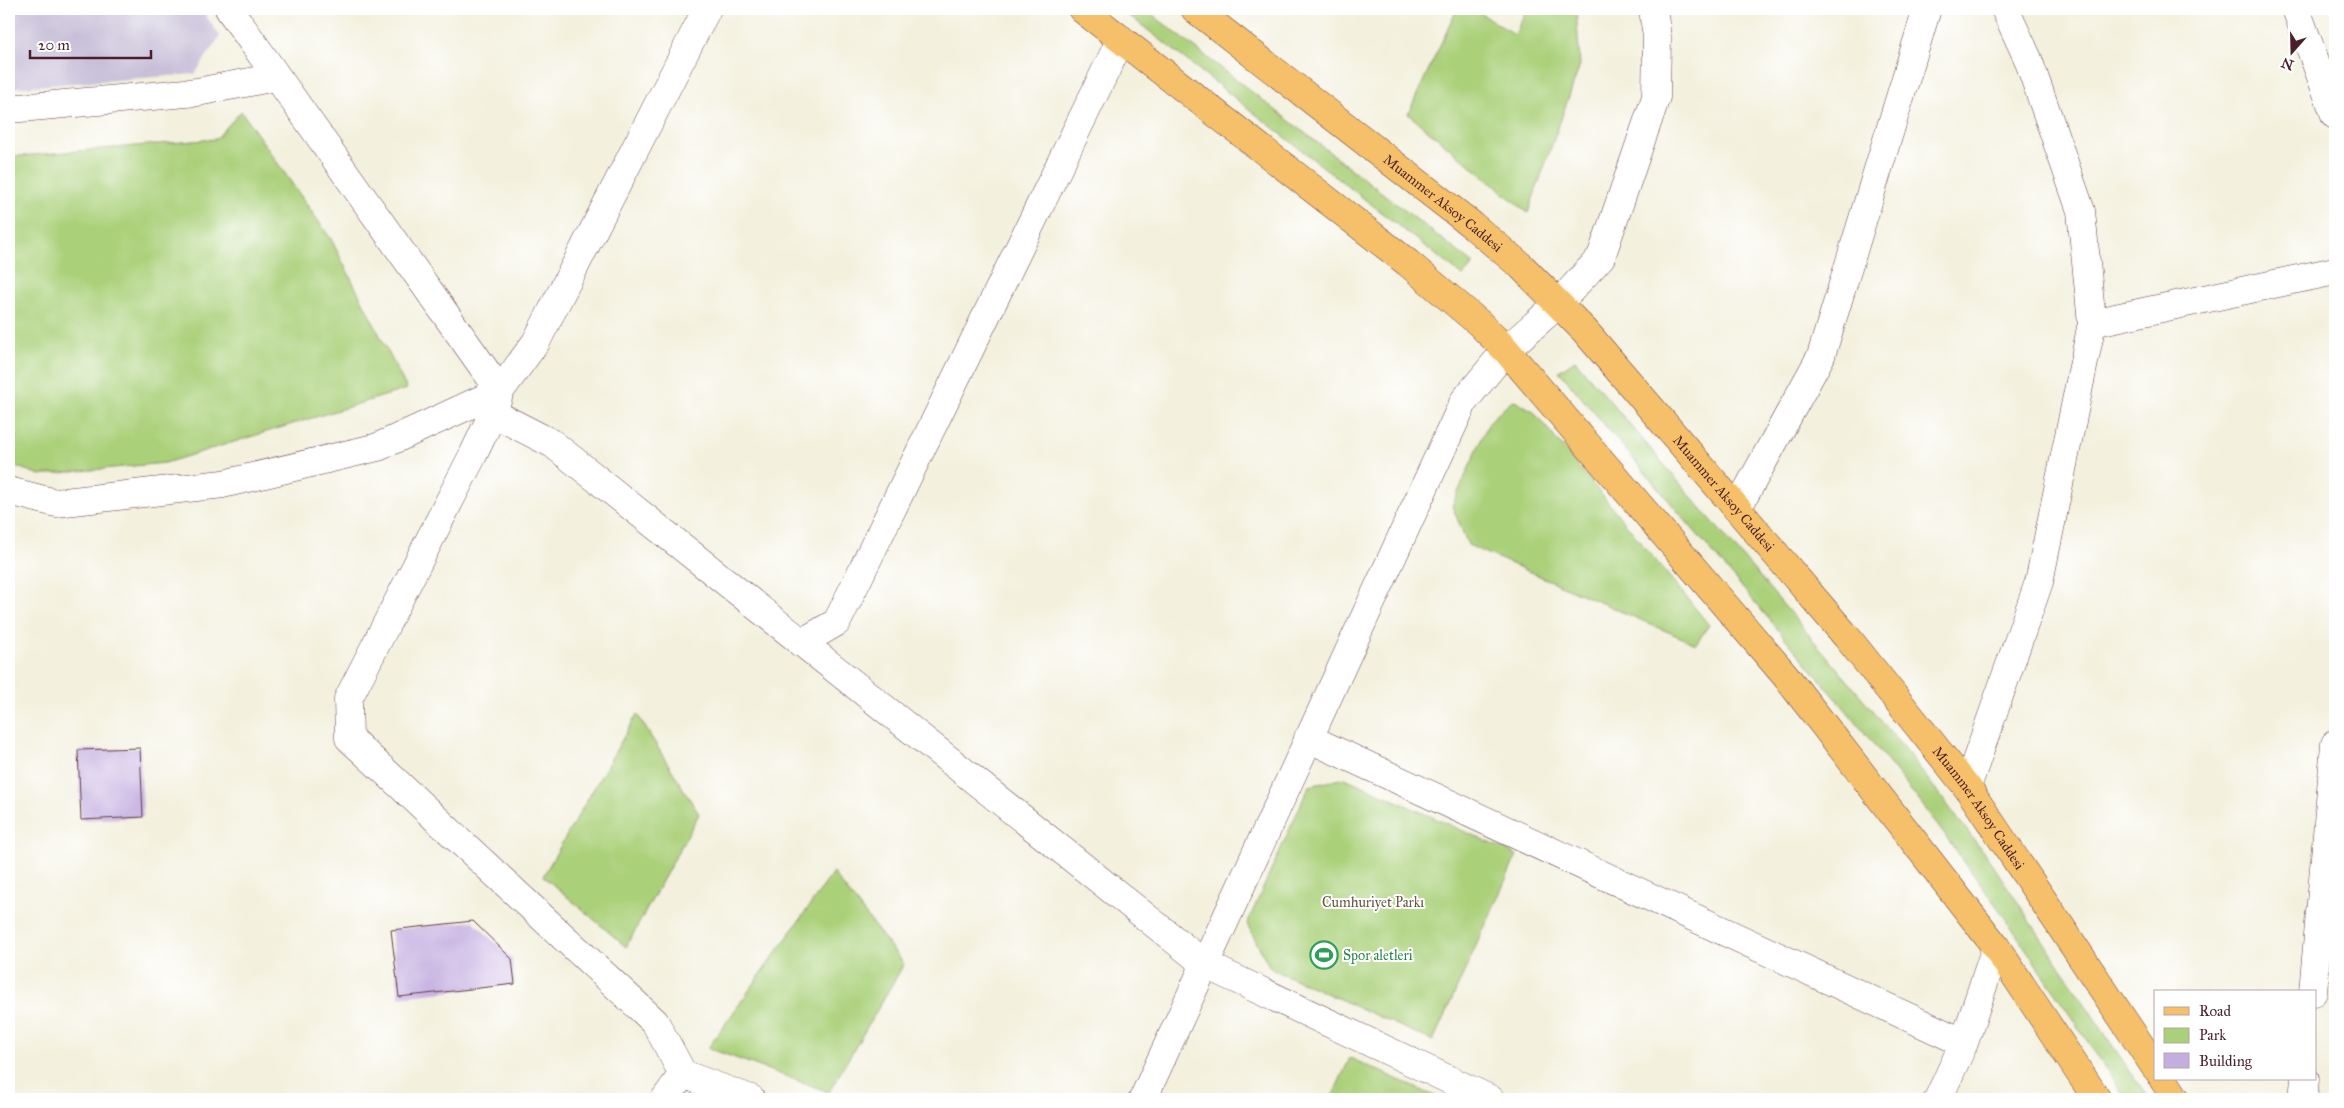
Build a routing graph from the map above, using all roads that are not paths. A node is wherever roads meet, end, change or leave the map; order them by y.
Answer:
1 (229, 9) edge
2 (707, 9) edge
3 (1082, 9) edge
4 (1195, 9) edge
5 (1653, 9) edge
6 (1927, 9) edge
7 (2005, 9) edge
8 (2296, 9) edge
9 (1121, 39) junction
10 (276, 77) junction
11 (9, 110) edge
12 (2335, 114) edge
13 (2335, 271) edge
14 (1558, 304) junction
15 (2092, 323) junction
16 (1506, 350) junction
17 (497, 402) junction
18 (9, 491) edge
19 (1738, 509) junction
20 (802, 642) junction
21 (1308, 738) junction
22 (2335, 744) edge
23 (1968, 787) junction
24 (1996, 947) junction
25 (1206, 965) junction
26 (2313, 990) edge
27 (1964, 1044) junction
28 (2154, 1066) edge
29 (683, 1074) junction
30 (2164, 1080) edge
31 (2305, 1080) edge
32 (665, 1099) edge
33 (751, 1099) edge
34 (1143, 1099) edge
35 (1490, 1099) edge
36 (1938, 1099) edge
37 (2097, 1099) edge
38 (2176, 1099) edge
39 (2303, 1099) edge

1 - 10 street
2 - 17 street
3 - 9 main road
4 - 14 main road, Muammer Aksoy Caddesi
5 - 14 street
6 - 19 street
7 - 15 street
8 - 12 street
9 - 16 main road
9 - 20 street
10 - 11 street
10 - 17 street
13 - 15 street
14 - 16 street
14 - 19 main road, Muammer Aksoy Caddesi
15 - 23 street
16 - 21 street
16 - 24 main road
17 - 18 street
17 - 20 street
17 - 29 street
19 - 23 main road, Muammer Aksoy Caddesi
20 - 25 street
21 - 25 street
21 - 27 street
22 - 26 street
23 - 28 main road, Muammer Aksoy Caddesi
24 - 27 street
24 - 37 main road
25 - 34 street
25 - 35 street
27 - 36 street
29 - 32 street
29 - 33 street
30 - 38 main road
31 - 39 street

